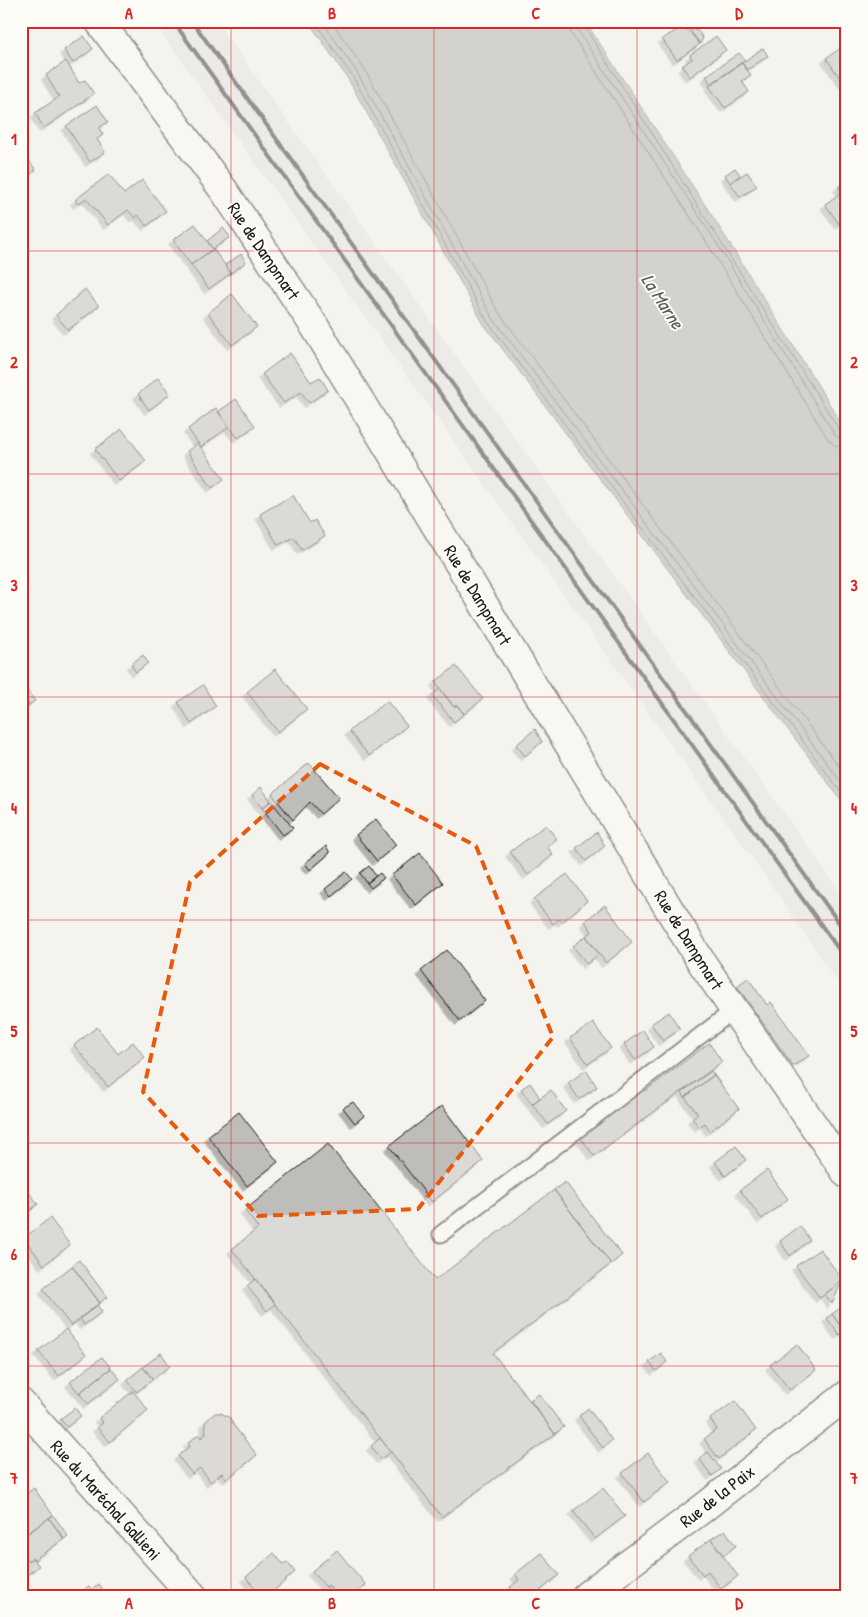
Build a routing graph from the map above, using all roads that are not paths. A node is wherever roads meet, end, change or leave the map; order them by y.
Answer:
1 (99, 21) edge
2 (734, 1010) junction
3 (847, 1174) edge
4 (441, 1234) dead end
5 (847, 1395) edge
6 (21, 1403) edge
7 (192, 1596) edge
8 (586, 1596) edge

1 - 2 street, Rue de Dampmart
2 - 3 street, Rue de Dampmart
2 - 4 lane
5 - 8 street, Rue de la Paix
6 - 7 street, Rue du Maréchal Gallieni

